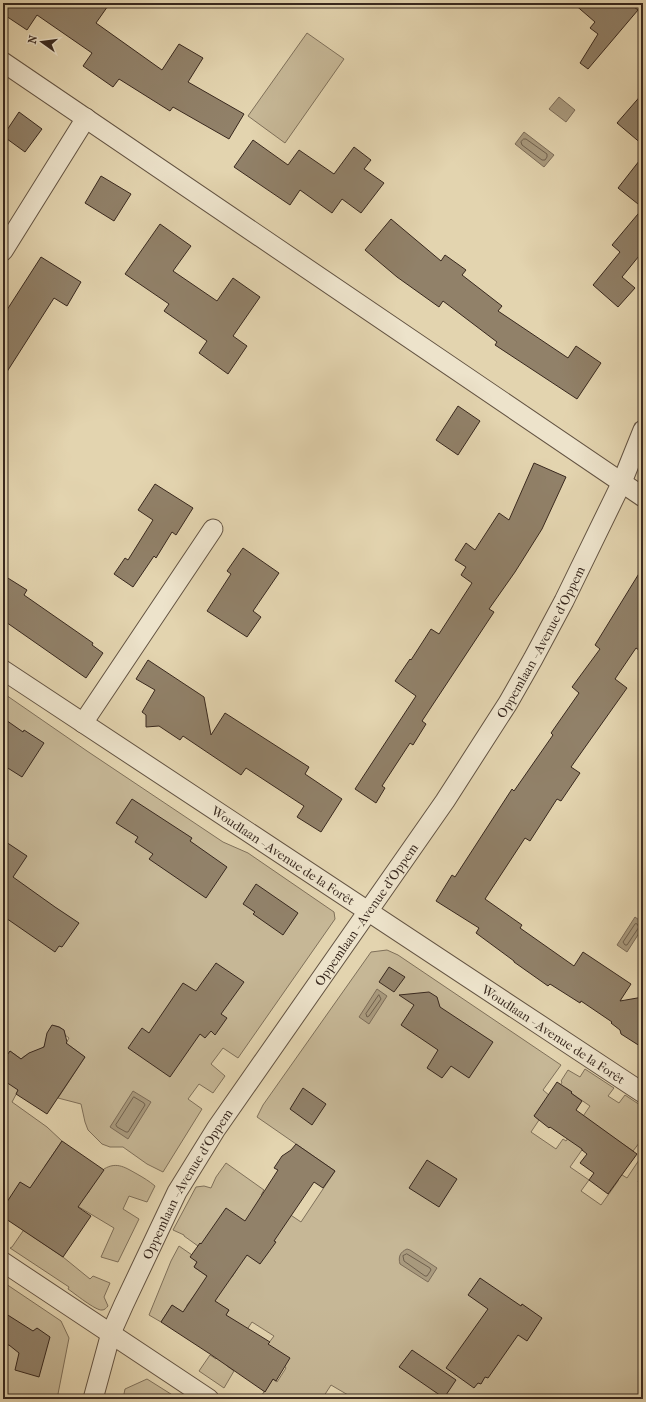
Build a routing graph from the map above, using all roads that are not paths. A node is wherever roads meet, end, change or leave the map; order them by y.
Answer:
1 (3, 62) edge
2 (86, 118) junction
3 (3, 251) edge
4 (643, 430) edge
5 (622, 482) junction
6 (643, 497) edge
7 (212, 529) dead end
8 (3, 670) edge
9 (83, 723) junction
10 (367, 911) junction
11 (643, 1093) edge
12 (3, 1262) edge
13 (111, 1333) junction
14 (92, 1399) edge
15 (209, 1399) edge

1 - 2 street
2 - 3 street
2 - 5 street
4 - 5 street, Oppemlaan - Avenue d'Oppem
5 - 6 street
5 - 10 street, Oppemlaan - Avenue d'Oppem
7 - 9 street
8 - 9 street, Woudlaan - Avenue de la Forêt
9 - 10 street, Woudlaan - Avenue de la Forêt
10 - 11 street, Woudlaan - Avenue de la Forêt
10 - 13 street, Oppemlaan - Avenue d'Oppem
12 - 13 street
13 - 14 street, Oppemlaan - Avenue d'Oppem
13 - 15 street

